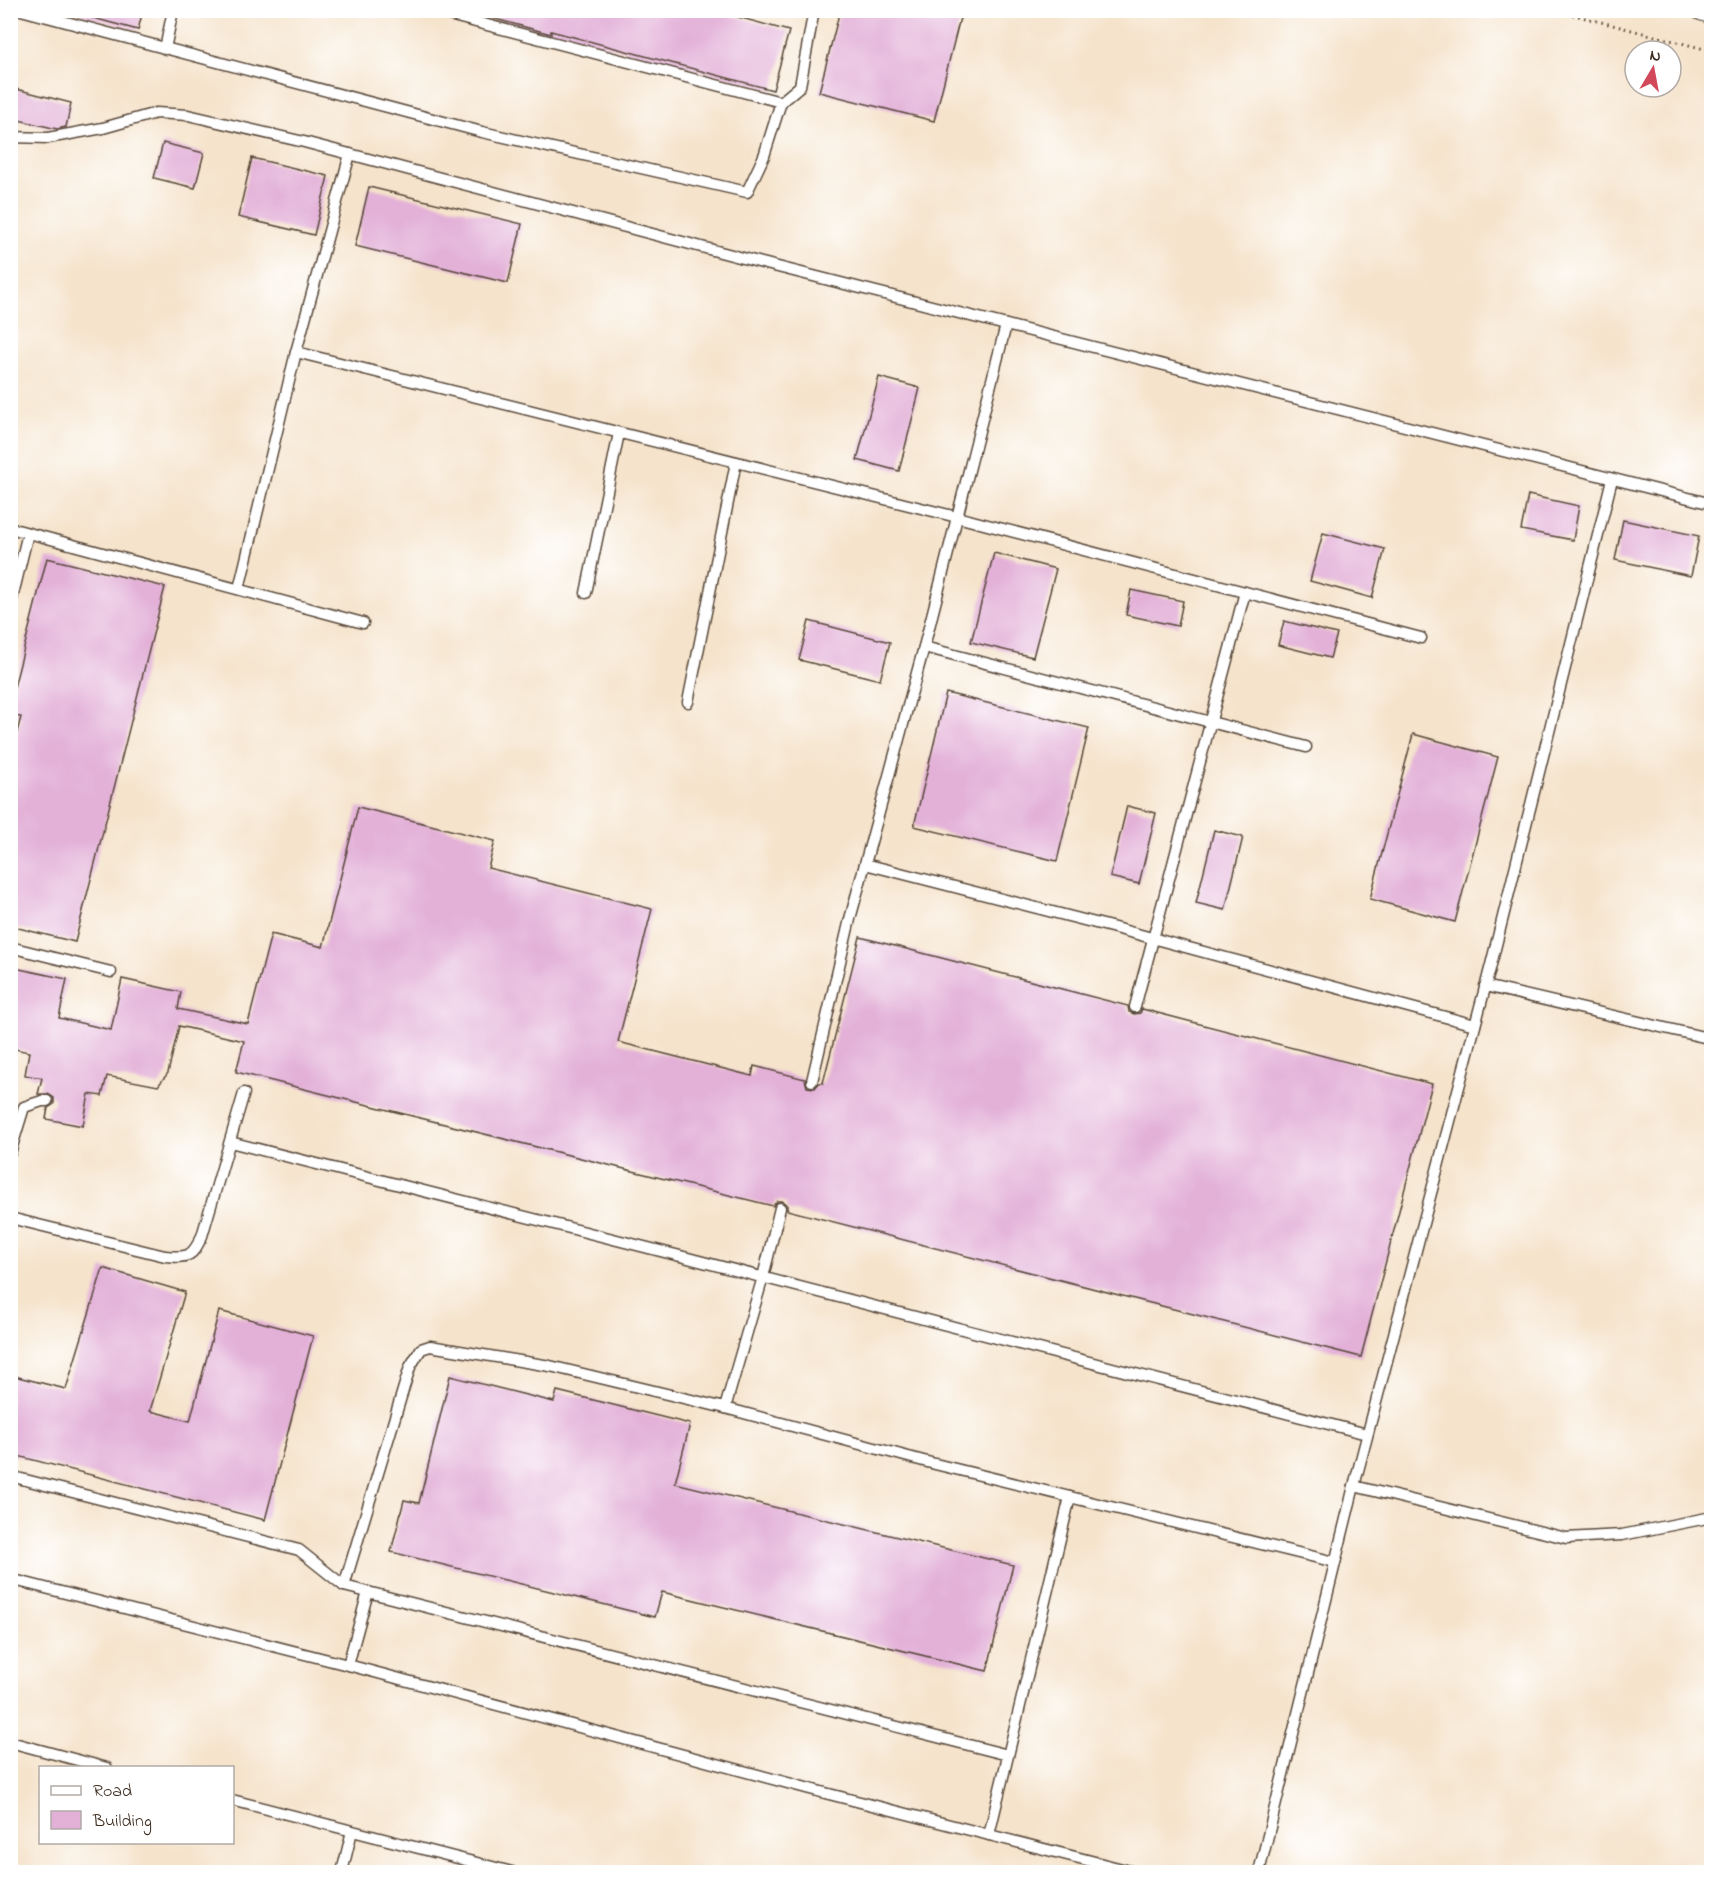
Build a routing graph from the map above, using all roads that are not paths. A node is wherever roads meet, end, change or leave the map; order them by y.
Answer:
1 (21, 10) edge
2 (173, 10) edge
3 (430, 10) edge
4 (814, 10) edge
5 (1702, 10) edge
6 (1712, 13) edge
7 (165, 48) junction
8 (781, 102) junction
9 (10, 137) edge
10 (350, 154) junction
11 (1006, 325) junction
12 (296, 352) junction
13 (619, 433) junction
14 (736, 462) junction
15 (1612, 479) junction
16 (1712, 504) edge
17 (957, 517) junction
18 (10, 528) edge
19 (28, 533) junction
20 (238, 589) junction
21 (1245, 592) junction
22 (586, 594) dead end
23 (10, 607) edge
24 (363, 623) dead end
25 (1421, 638) dead end
26 (924, 647) junction
27 (688, 702) dead end
28 (1211, 722) junction
29 (1306, 747) dead end
30 (865, 864) junction
31 (1153, 938) junction
32 (10, 947) edge
33 (111, 972) dead end
34 (1485, 986) junction
35 (1134, 1007) dead end
36 (1475, 1025) junction
37 (1712, 1039) edge
38 (812, 1081) dead end
39 (244, 1093) dead end
40 (47, 1101) dead end
41 (230, 1142) junction
42 (10, 1153) edge
43 (780, 1208) dead end
44 (10, 1218) edge
45 (763, 1277) junction
46 (725, 1408) junction
47 (1367, 1434) junction
48 (10, 1476) edge
49 (1354, 1486) junction
50 (1070, 1497) junction
51 (1712, 1517) edge
52 (1335, 1562) junction
53 (10, 1579) edge
54 (344, 1586) junction
55 (368, 1592) junction
56 (348, 1665) junction
57 (10, 1742) edge
58 (1008, 1755) junction
59 (103, 1766) edge
60 (234, 1801) edge
61 (352, 1831) junction
62 (989, 1835) junction
63 (342, 1872) edge
64 (512, 1872) edge
65 (1134, 1872) edge
66 (1259, 1872) edge

1 - 7 lane
2 - 7 lane
3 - 8 lane
4 - 8 lane
5 - 6 street
7 - 8 lane
9 - 10 lane
10 - 11 lane
10 - 12 lane
11 - 15 lane
11 - 17 lane
12 - 13 lane
12 - 20 lane
13 - 14 lane
13 - 22 lane
14 - 17 lane
14 - 27 lane
15 - 16 lane
15 - 34 lane
17 - 21 lane
17 - 26 lane
18 - 19 lane
19 - 20 lane
19 - 23 lane
20 - 24 lane
21 - 25 lane
21 - 28 lane
26 - 28 lane
26 - 30 lane
28 - 29 lane
28 - 31 lane
30 - 31 lane
30 - 38 lane
31 - 35 lane
31 - 36 lane
32 - 33 lane
34 - 36 lane
34 - 37 lane
36 - 47 lane
39 - 41 lane
40 - 42 lane
41 - 44 lane
41 - 45 lane
43 - 45 lane
45 - 46 lane
45 - 47 lane
46 - 50 lane
46 - 54 lane
47 - 49 lane
48 - 54 lane
49 - 51 lane
49 - 52 lane
50 - 52 lane
50 - 58 lane
52 - 66 lane
53 - 56 lane
54 - 55 lane
55 - 56 lane
55 - 58 lane
56 - 62 lane
57 - 59 lane
58 - 62 lane
60 - 61 lane
61 - 63 lane
61 - 64 lane
62 - 65 lane

